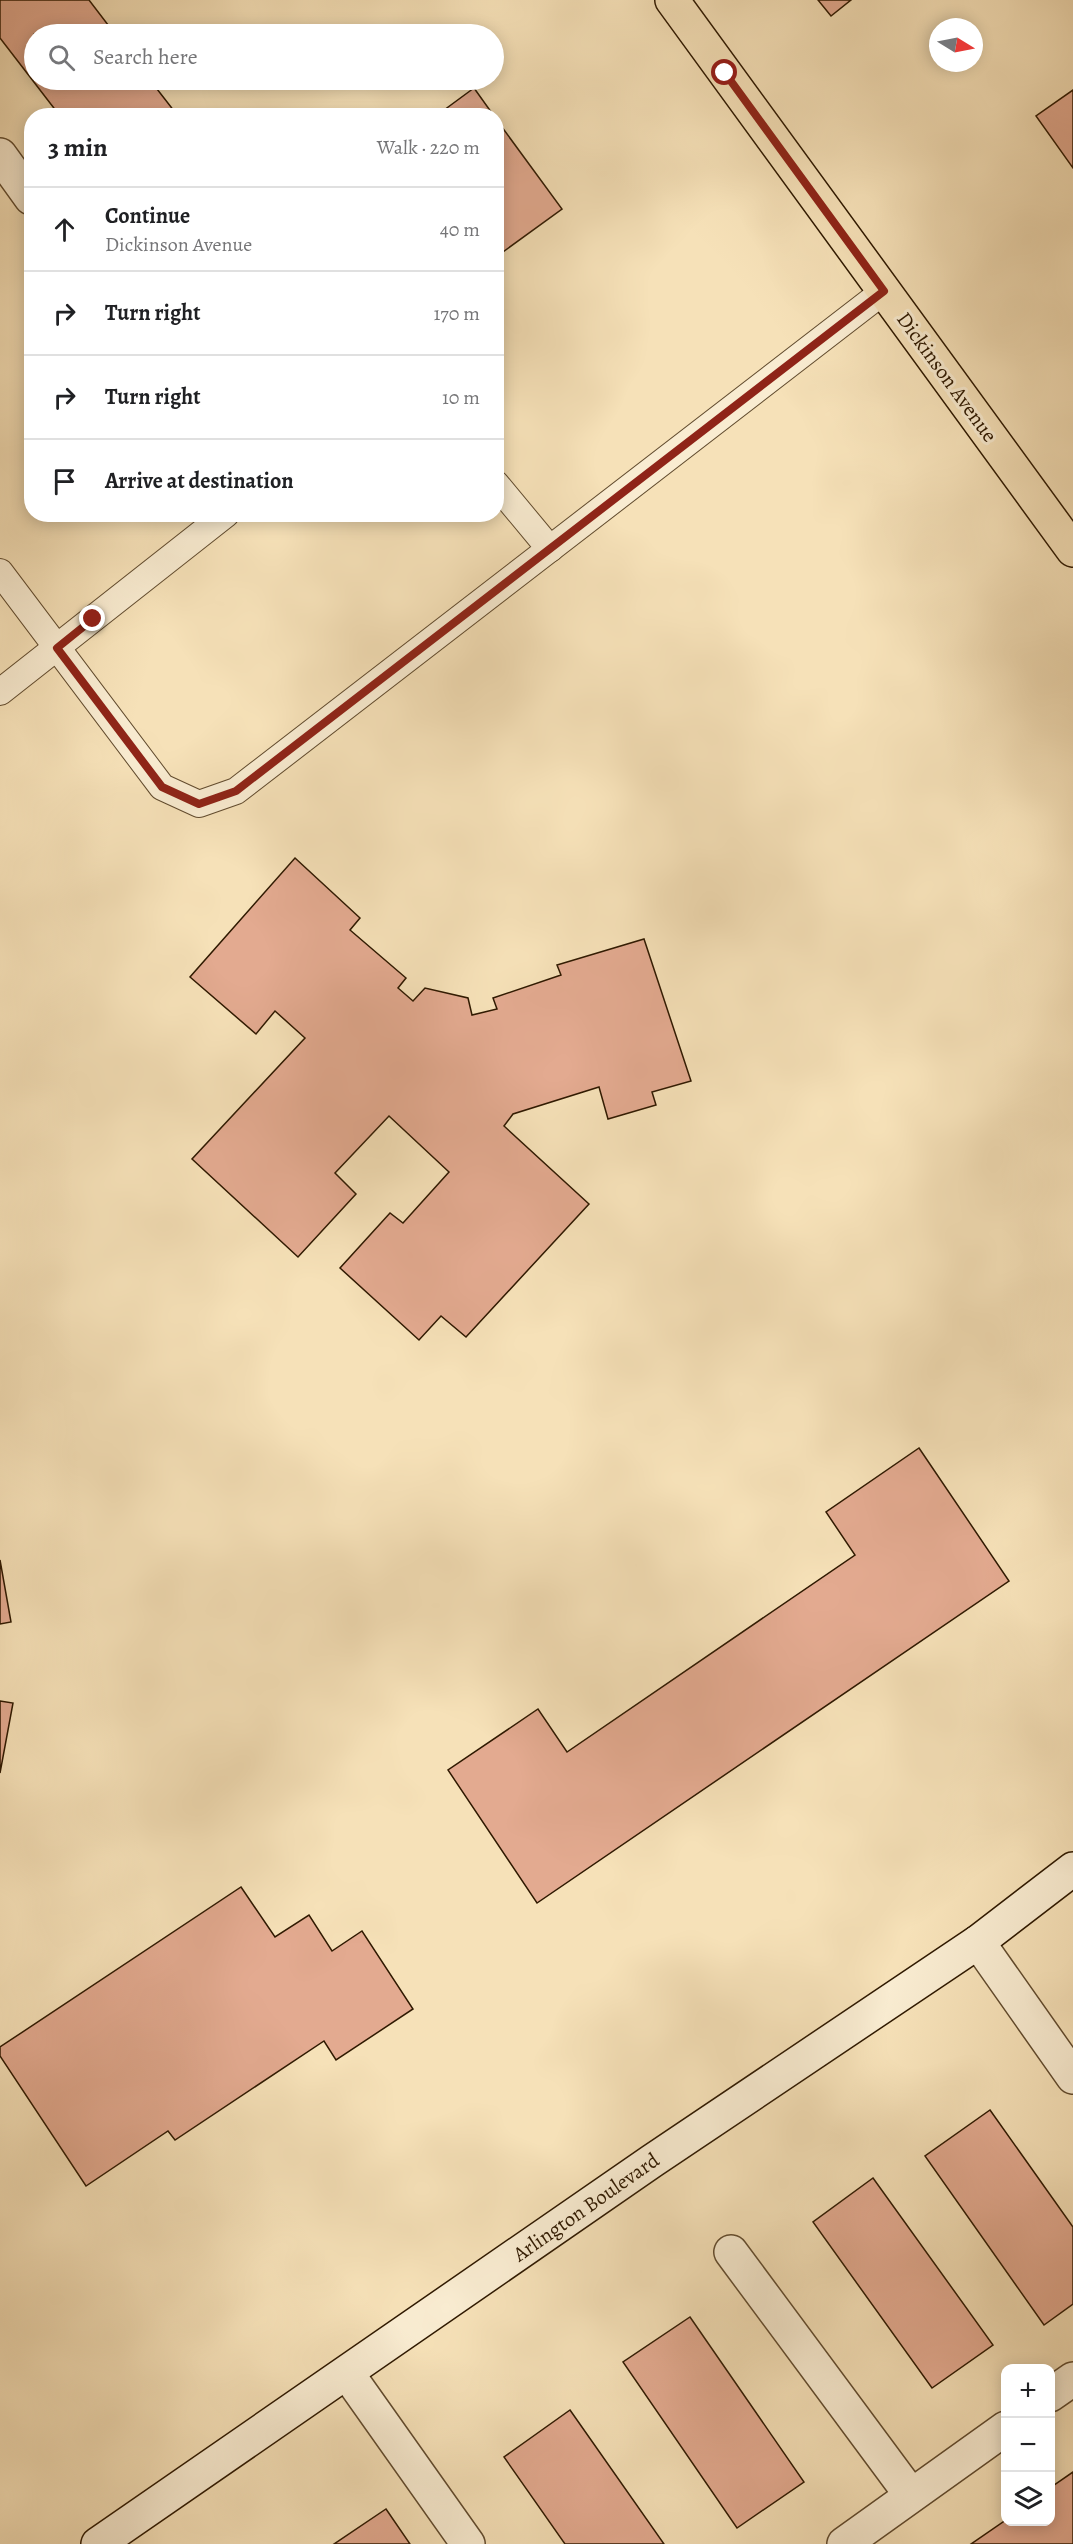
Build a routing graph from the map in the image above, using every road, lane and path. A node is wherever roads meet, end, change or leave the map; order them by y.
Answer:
1 (672, 0) edge
2 (0, 155) edge
3 (24, 188) edge
4 (884, 291) junction
5 (504, 494) edge
6 (216, 522) edge
7 (550, 549) junction
8 (1073, 550) edge
9 (0, 572) edge
10 (57, 648) junction
11 (0, 692) edge
12 (1073, 1869) edge
13 (978, 1942) junction
14 (1073, 2077) edge
15 (731, 2252) dead end
16 (347, 2373) junction
17 (1073, 2379) edge
18 (1055, 2392) edge
19 (1001, 2431) edge
20 (911, 2496) junction
21 (99, 2544) edge
22 (468, 2544) edge
23 (844, 2544) edge

1 - 4 main road, Dickinson Avenue
2 - 3 main road
4 - 7 lane
4 - 8 main road, Dickinson Avenue
5 - 7 lane
6 - 10 lane
7 - 10 lane
9 - 10 lane
10 - 11 lane
12 - 13 main road, Arlington Boulevard
13 - 14 main road
13 - 16 main road, Arlington Boulevard
15 - 20 main road
16 - 21 main road, Arlington Boulevard
16 - 22 main road
17 - 18 main road
19 - 20 main road
20 - 23 main road

